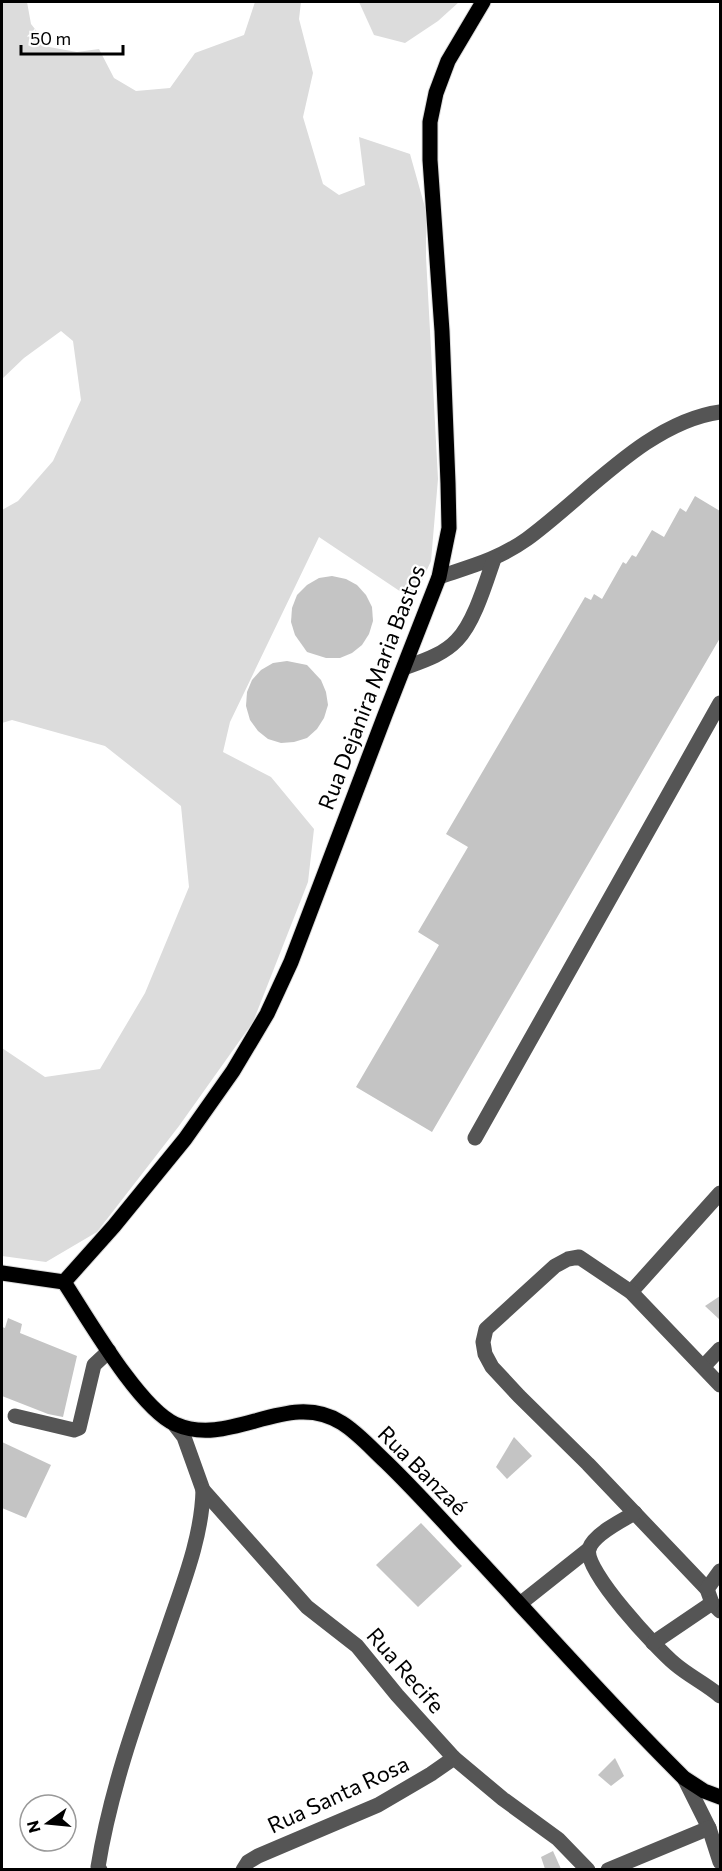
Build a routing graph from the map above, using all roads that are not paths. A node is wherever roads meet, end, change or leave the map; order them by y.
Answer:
1 (483, 2) edge
2 (720, 412) edge
3 (494, 560) junction
4 (440, 577) junction
5 (404, 668) junction
6 (720, 703) edge
7 (475, 1138) dead end
8 (720, 1193) edge
9 (2, 1273) edge
10 (64, 1282) junction
11 (631, 1292) junction
12 (720, 1348) edge
13 (109, 1351) junction
14 (704, 1366) junction
15 (720, 1385) edge
16 (15, 1416) dead end
17 (174, 1424) junction
18 (203, 1490) junction
19 (635, 1513) junction
20 (589, 1549) junction
21 (720, 1571) edge
22 (713, 1601) edge
23 (521, 1604) junction
24 (653, 1643) junction
25 (720, 1696) edge
26 (454, 1758) junction
27 (684, 1778) junction
28 (720, 1797) edge
29 (709, 1828) junction
30 (720, 1862) edge
31 (99, 1869) edge
32 (243, 1869) edge
33 (588, 1869) edge
34 (608, 1869) edge

1 - 4 main road, Rua Dejanira Maria Bastos
2 - 3 street
3 - 4 street
3 - 5 street
4 - 5 main road, Rua Dejanira Maria Bastos
5 - 10 main road, Rua Dejanira Maria Bastos
6 - 7 street
8 - 11 street
9 - 10 main road
10 - 13 main road, Rua Banzaé
11 - 14 street
11 - 19 street
12 - 14 street
13 - 16 street
13 - 17 main road, Rua Banzaé
14 - 15 street
17 - 18 street, Rua Recife
17 - 23 main road, Rua Banzaé
18 - 26 street, Rua Recife
18 - 31 street
19 - 20 street
19 - 22 street
20 - 23 street
20 - 24 street
21 - 22 street
22 - 24 street
23 - 27 main road, Rua Banzaé
24 - 25 street
26 - 32 street, Rua Santa Rosa
26 - 33 street, Rua Recife
27 - 28 main road, Rua Banzaé
27 - 29 street
29 - 30 street
29 - 34 street

